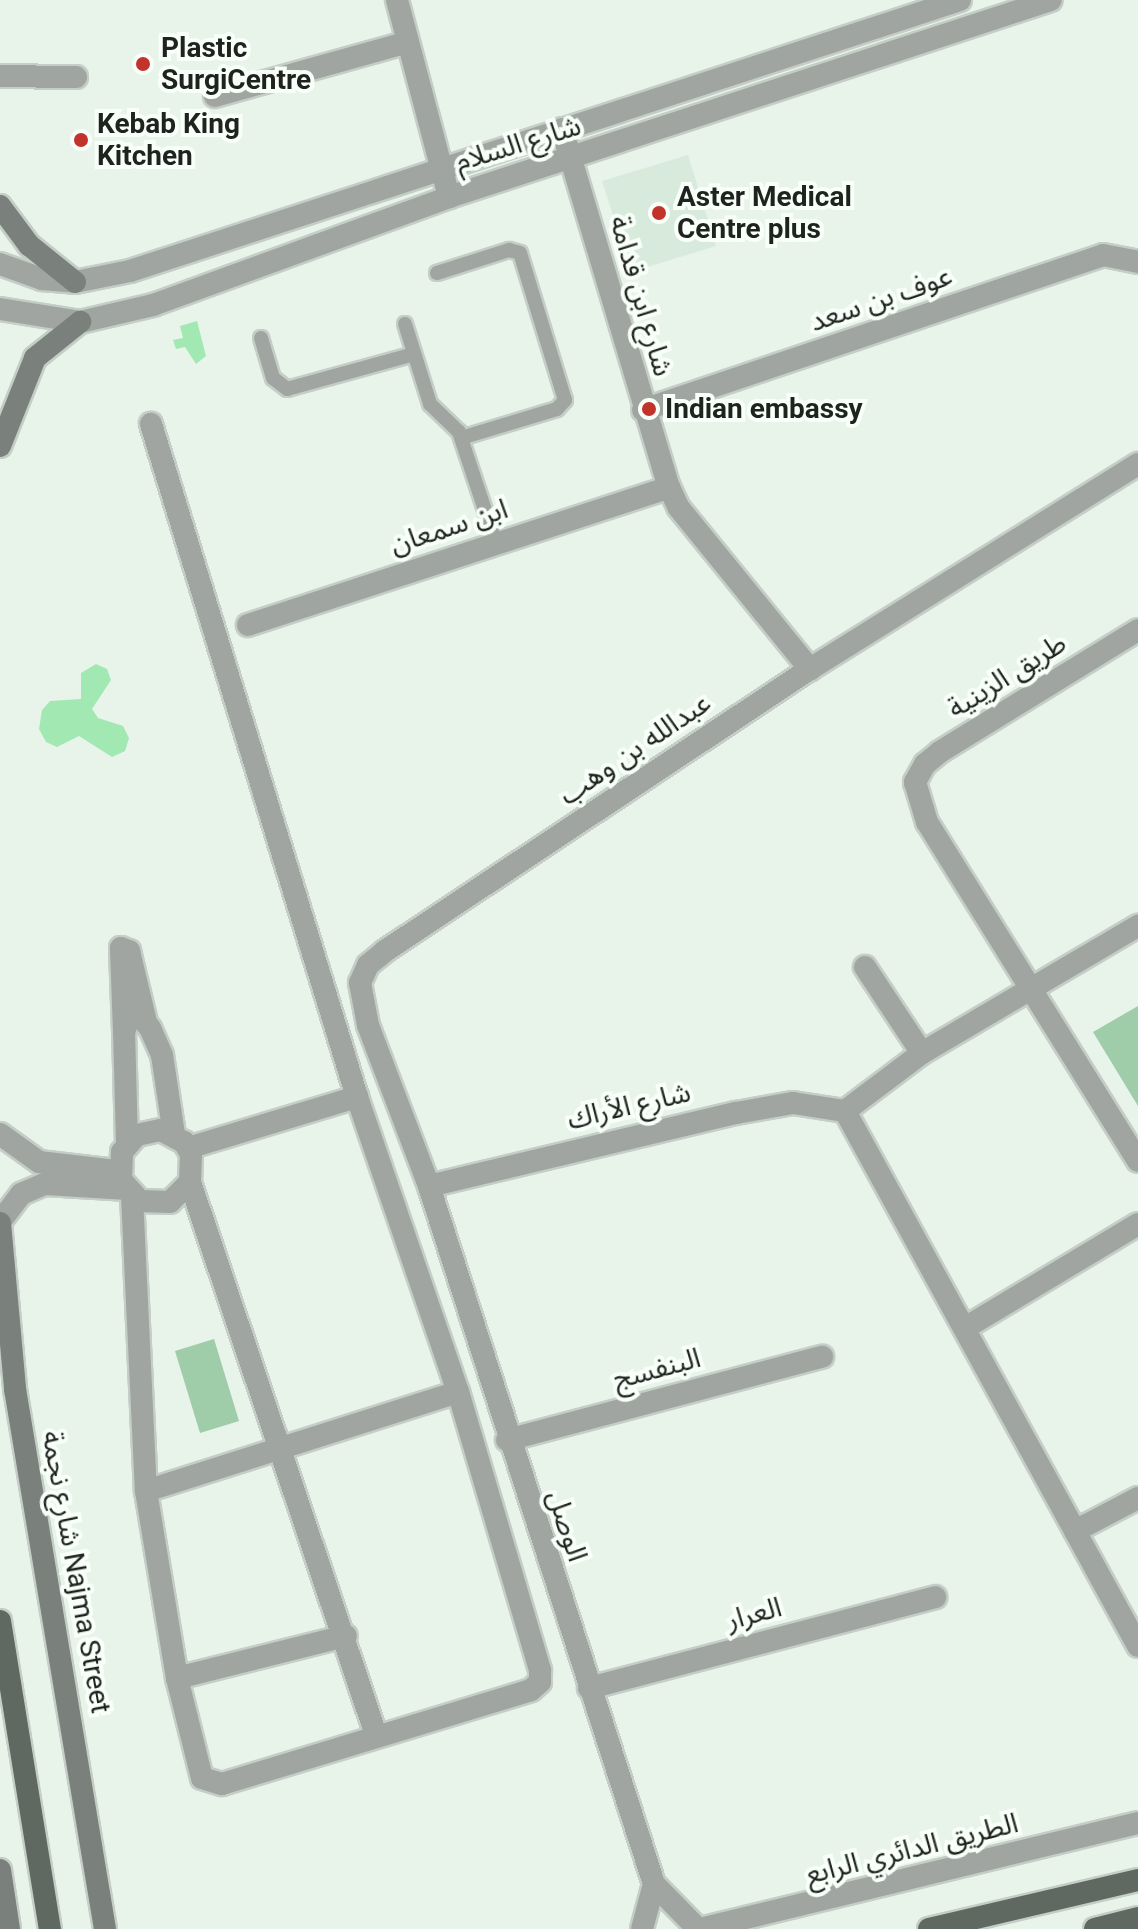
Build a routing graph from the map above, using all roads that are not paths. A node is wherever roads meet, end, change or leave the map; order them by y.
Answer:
1 (397, 0) edge
2 (960, 0) edge
3 (1051, 0) edge
4 (408, 42) junction
5 (797, 53) junction
6 (0, 76) edge
7 (76, 77) dead end
8 (808, 81) junction
9 (215, 96) dead end
10 (562, 129) junction
11 (570, 160) junction
12 (440, 166) junction
13 (449, 197) junction
14 (0, 206) edge
15 (1138, 262) edge
16 (0, 264) edge
17 (437, 273) dead end
18 (75, 282) junction
19 (0, 309) edge
20 (80, 322) junction
21 (405, 324) dead end
22 (261, 338) dead end
23 (414, 354) junction
24 (643, 410) junction
25 (151, 424) dead end
26 (461, 438) junction
27 (0, 446) edge
28 (1138, 464) edge
29 (669, 487) junction
30 (496, 543) junction
31 (248, 625) dead end
32 (1138, 630) edge
33 (810, 669) junction
34 (1138, 926) edge
35 (865, 967) dead end
36 (1030, 989) junction
37 (146, 1022) junction
38 (124, 1033) junction
39 (922, 1053) junction
40 (357, 1097) junction
41 (845, 1111) junction
42 (0, 1134) edge
43 (181, 1141) junction
44 (127, 1144) junction
45 (1138, 1161) edge
46 (190, 1182) junction
47 (125, 1185) junction
48 (429, 1186) junction
49 (0, 1222) edge
50 (1138, 1224) edge
51 (965, 1328) junction
52 (822, 1357) dead end
53 (458, 1392) junction
54 (507, 1440) junction
55 (284, 1447) junction
56 (146, 1491) junction
57 (1138, 1498) edge
58 (1075, 1531) junction
59 (935, 1597) dead end
60 (0, 1621) edge
61 (346, 1636) junction
62 (1138, 1646) edge
63 (177, 1678) junction
64 (589, 1688) junction
65 (376, 1735) junction
66 (1138, 1823) edge
67 (0, 1870) edge
68 (1138, 1880) edge
69 (654, 1884) junction
70 (1138, 1918) edge
71 (9, 1929) edge
72 (50, 1929) edge
73 (105, 1929) edge
74 (642, 1929) edge
75 (699, 1929) edge
76 (929, 1929) edge
77 (1095, 1929) edge

1 - 4 street
2 - 5 street, شارع السلام
3 - 8 street, شارع السلام
4 - 9 street
4 - 12 street
5 - 8 lane
5 - 10 street, شارع السلام
6 - 7 street
8 - 11 street, شارع السلام
10 - 11 street, شارع ابن قدامة
10 - 12 street, شارع السلام
11 - 13 street, شارع السلام
11 - 24 street, شارع ابن قدامة
12 - 13 street
12 - 18 street, شارع السلام
13 - 20 street, شارع السلام
14 - 18 main road
15 - 24 street, عوف بن سعد
16 - 18 street, شارع السلام
17 - 26 lane
19 - 20 street, شارع السلام
20 - 27 main road
21 - 23 lane
22 - 23 lane
23 - 26 lane
24 - 29 street, شارع ابن قدامة
25 - 40 street
26 - 30 lane
28 - 33 street, عبدالله بن وهب
29 - 30 street, ابن سمعان
29 - 33 street, شارع ابن قدامة
30 - 31 street, ابن سمعان
32 - 36 street, طريق الزينية
33 - 48 street, عبدالله بن وهب
34 - 36 street
35 - 39 street
36 - 39 street
36 - 45 street
37 - 38 street
37 - 38 street
37 - 43 street
38 - 44 street
39 - 41 street
40 - 43 street
40 - 53 street
41 - 48 street, شارع الأراك
41 - 51 street
42 - 47 street
43 - 44 street
43 - 46 street
44 - 47 street
46 - 47 street
46 - 55 street
47 - 49 street
47 - 56 street
48 - 54 street, الوصل
49 - 73 main road, شارع نجمة Najma Street
50 - 51 street
51 - 58 street
52 - 54 street, البنفسج
53 - 55 street
53 - 65 street
54 - 64 street, الوصل
55 - 56 street
55 - 61 street
56 - 63 street
57 - 58 street
58 - 62 street
59 - 64 street, العرار
60 - 72 main road
61 - 63 street
61 - 65 street
63 - 65 street
64 - 69 street, الوصل
66 - 75 street, الطريق الدائري الرابع
67 - 71 main road
68 - 76 main road
69 - 74 street
69 - 75 street, الوصل
70 - 77 main road

